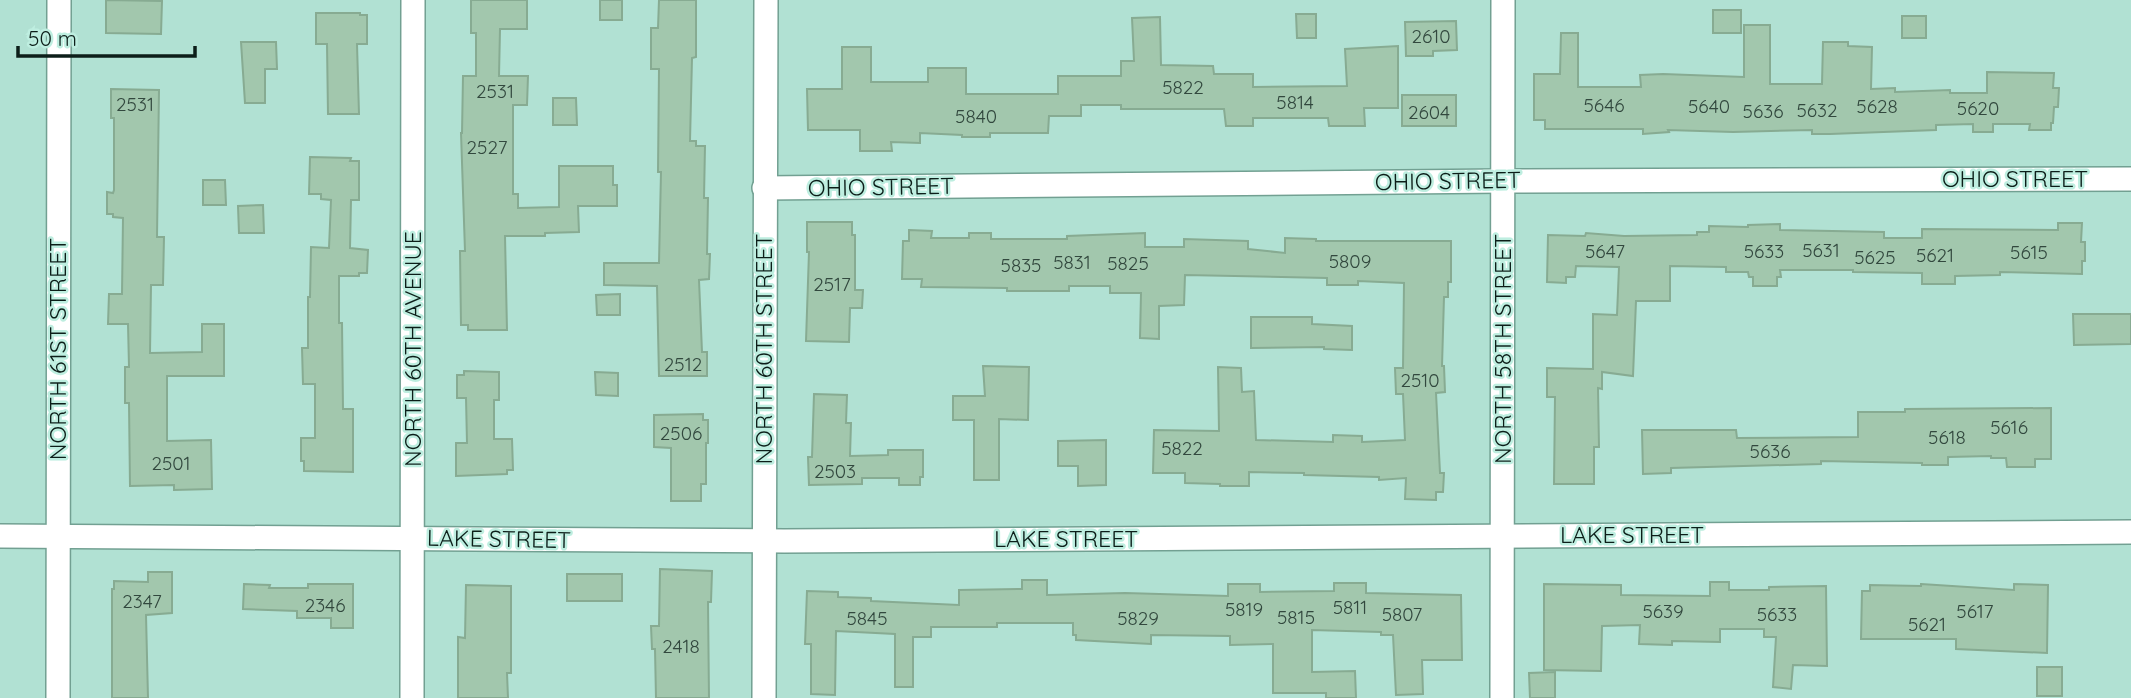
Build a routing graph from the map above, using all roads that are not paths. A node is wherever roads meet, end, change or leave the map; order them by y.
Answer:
1 (59, 0) edge
2 (413, 0) edge
3 (766, 0) edge
4 (1503, 0) edge
5 (2131, 179) edge
6 (1503, 181) junction
7 (764, 188) junction
8 (2131, 532) edge
9 (0, 536) edge
10 (1503, 536) junction
11 (58, 537) junction
12 (412, 538) junction
13 (763, 541) junction
14 (58, 698) edge
15 (412, 698) edge
16 (764, 698) edge
17 (1502, 698) edge

1 - 11 street, NORTH 61ST STREET
2 - 12 street, NORTH 60TH AVENUE
3 - 7 street, NORTH 60TH STREET
4 - 6 street, NORTH 58TH STREET
5 - 6 street, OHIO STREET
6 - 7 street, OHIO STREET
6 - 10 street, NORTH 58TH STREET
7 - 13 street, NORTH 60TH STREET
8 - 10 street, LAKE STREET
9 - 11 street, LAKE STREET
10 - 13 street, LAKE STREET
10 - 17 street, NORTH 58TH STREET
11 - 12 street, LAKE STREET
11 - 14 street, NORTH 61ST STREET
12 - 13 street, LAKE STREET
12 - 15 street, NORTH 60TH AVENUE
13 - 16 street, NORTH 60TH STREET

